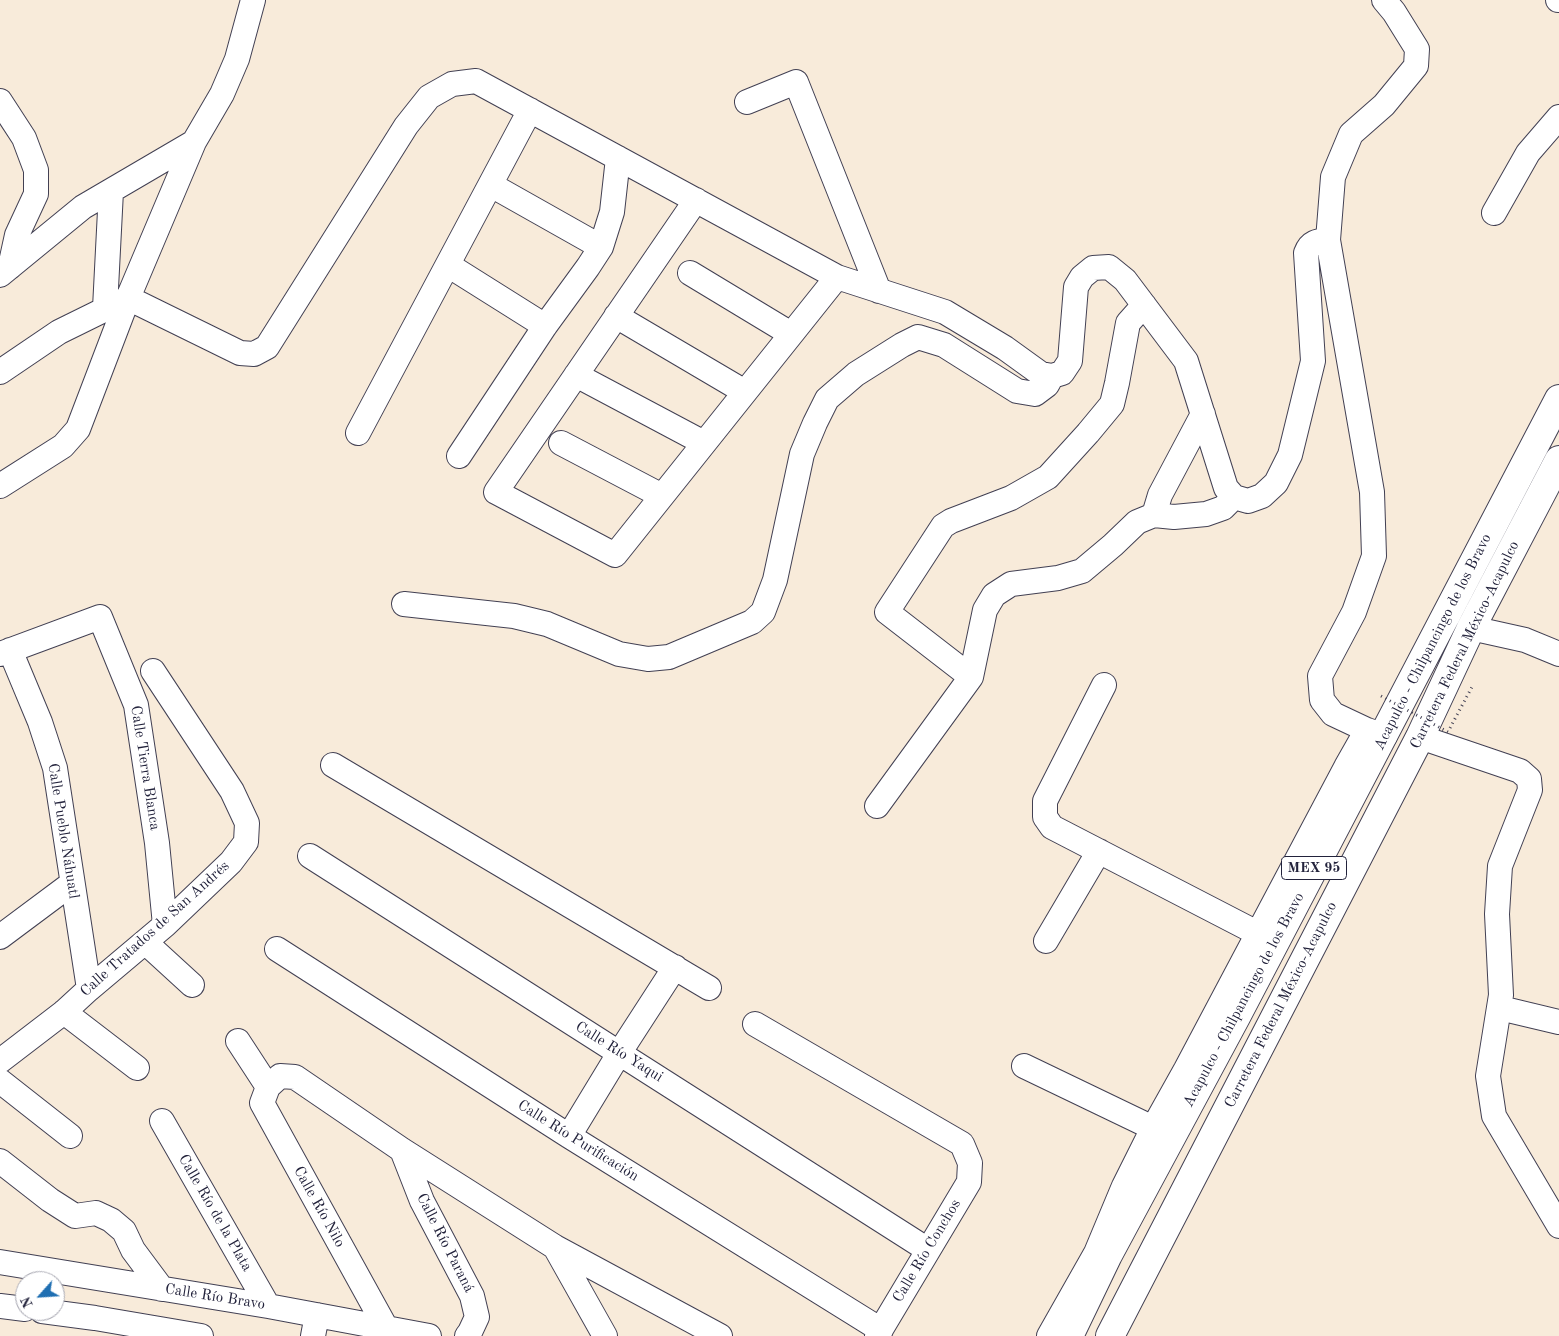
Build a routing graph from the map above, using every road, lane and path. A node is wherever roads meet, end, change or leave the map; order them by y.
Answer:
1 (253, 0) edge
2 (1384, 0) edge
3 (0, 101) edge
4 (747, 102) dead end
5 (530, 110) junction
6 (1559, 117) edge
7 (194, 142) junction
8 (618, 158) junction
9 (490, 185) junction
10 (111, 190) junction
11 (696, 200) junction
12 (1494, 213) dead end
13 (1328, 240) junction
14 (601, 247) junction
15 (448, 264) junction
16 (5, 271) edge
17 (690, 273) dead end
18 (836, 277) junction
19 (880, 291) junction
20 (128, 298) junction
21 (1144, 305) junction
22 (105, 308) junction
23 (616, 316) junction
24 (545, 326) junction
25 (791, 334) junction
26 (0, 372) edge
27 (576, 375) junction
28 (1052, 376) junction
29 (745, 392) junction
30 (1559, 399) edge
31 (1202, 414) junction
32 (358, 433) dead end
33 (561, 443) dead end
34 (704, 443) junction
35 (459, 456) dead end
36 (1559, 460) edge
37 (0, 486) edge
38 (662, 496) junction
39 (1234, 497) junction
40 (1154, 515) junction
41 (404, 604) dead end
42 (1471, 628) junction
43 (5, 652) edge
44 (1559, 654) edge
45 (153, 671) dead end
46 (971, 677) junction
47 (1473, 685) dead end
48 (1104, 686) dead end
49 (1381, 696) dead end
50 (1376, 733) junction
51 (1420, 737) junction
52 (333, 765) dead end
53 (877, 806) dead end
54 (1099, 851) junction
55 (310, 856) dead end
56 (71, 884) junction
57 (165, 924) junction
58 (1257, 933) junction
59 (0, 937) edge
60 (1046, 941) dead end
61 (145, 942) junction
62 (277, 949) dead end
63 (675, 967) junction
64 (192, 985) dead end
65 (709, 988) dead end
66 (89, 989) junction
67 (1500, 1008) junction
68 (64, 1012) junction
69 (1559, 1022) edge
70 (755, 1024) dead end
71 (238, 1041) dead end
72 (620, 1052) junction
73 (0, 1061) edge
74 (1024, 1066) dead end
75 (137, 1068) dead end
76 (0, 1081) edge
77 (268, 1087) junction
78 (162, 1121) dead end
79 (1153, 1128) junction
80 (70, 1136) dead end
81 (569, 1136) junction
82 (402, 1150) junction
83 (0, 1161) edge
84 (1559, 1226) edge
85 (555, 1247) junction
86 (928, 1250) junction
87 (0, 1262) edge
88 (162, 1289) junction
89 (0, 1306) edge
90 (268, 1306) junction
91 (15, 1308) edge
92 (65, 1314) edge
93 (315, 1326) edge
94 (384, 1326) junction
95 (879, 1333) edge
96 (202, 1336) edge
97 (429, 1336) edge
98 (467, 1336) edge
99 (605, 1336) edge
100 (720, 1336) edge
101 (1049, 1336) edge
102 (1069, 1336) edge
103 (1110, 1336) edge

1 - 7 street
2 - 13 street
3 - 16 street
4 - 19 street
5 - 8 street
5 - 9 street
5 - 20 street
6 - 12 street
7 - 10 street
7 - 20 street
8 - 11 street
8 - 14 street
9 - 14 street
9 - 15 street
10 - 16 street
10 - 22 street
11 - 18 street
11 - 23 street
13 - 39 street
13 - 50 street
14 - 24 street
15 - 24 street
15 - 32 street
17 - 25 street
18 - 19 street
18 - 25 street
19 - 28 street
20 - 22 street
20 - 37 street
21 - 28 street
21 - 31 street
21 - 46 street
22 - 26 street
23 - 27 street
23 - 29 street
24 - 35 street
25 - 29 street
27 - 34 street
27 - 38 street
28 - 41 street
29 - 34 street
30 - 50 main road, Acapulco - Chilpancingo de los Bravo / MEX 95
31 - 39 street
31 - 40 street
33 - 38 street
34 - 38 street
36 - 42 main road, Carretera Federal México-Acapulco / MEX 95
39 - 40 street
40 - 46 street
42 - 44 street
42 - 51 main road, Carretera Federal México-Acapulco / MEX 95
43 - 56 street, Calle Pueblo Náhuatl
43 - 57 street, Calle Tierra Blanca
45 - 57 street, Calle Tratados de San Andrés
46 - 53 street
47 - 49 path, bridge
48 - 54 street
50 - 58 street
50 - 102 main road, Acapulco - Chilpancingo de los Bravo / MEX 95
51 - 67 street
51 - 103 main road, Carretera Federal México-Acapulco / MEX 95
52 - 63 street
54 - 58 street
54 - 60 street
55 - 72 street, Calle Río Yaqui
56 - 59 street
56 - 66 street, Calle Pueblo Náhuatl
57 - 61 street, Calle Tratados de San Andrés
58 - 79 street
61 - 64 street
61 - 66 street, Calle Tratados de San Andrés
62 - 81 street, Calle Río Purificación
63 - 65 street
63 - 72 street
66 - 68 street, Calle Tratados de San Andrés
67 - 69 street
67 - 84 street
68 - 73 street, Calle Tratados de San Andrés
68 - 75 street
70 - 86 street, Calle Río Conchos
71 - 77 street
72 - 81 street
72 - 86 street, Calle Río Yaqui
74 - 79 street
76 - 80 street
77 - 82 street
77 - 94 street, Calle Río Nilo
78 - 90 street, Calle Río de la Plata
79 - 101 street
81 - 95 street, Calle Río Purificación
82 - 85 street
82 - 98 street, Calle Río Paraná
83 - 88 street
85 - 99 street
85 - 100 street
86 - 95 street, Calle Río Conchos
87 - 88 street, Calle Río Bravo
88 - 90 street, Calle Río Bravo
89 - 91 street
90 - 93 street, Calle Río Bravo
92 - 96 street
93 - 94 street, Calle Río Bravo
94 - 97 street, Calle Río Bravo

